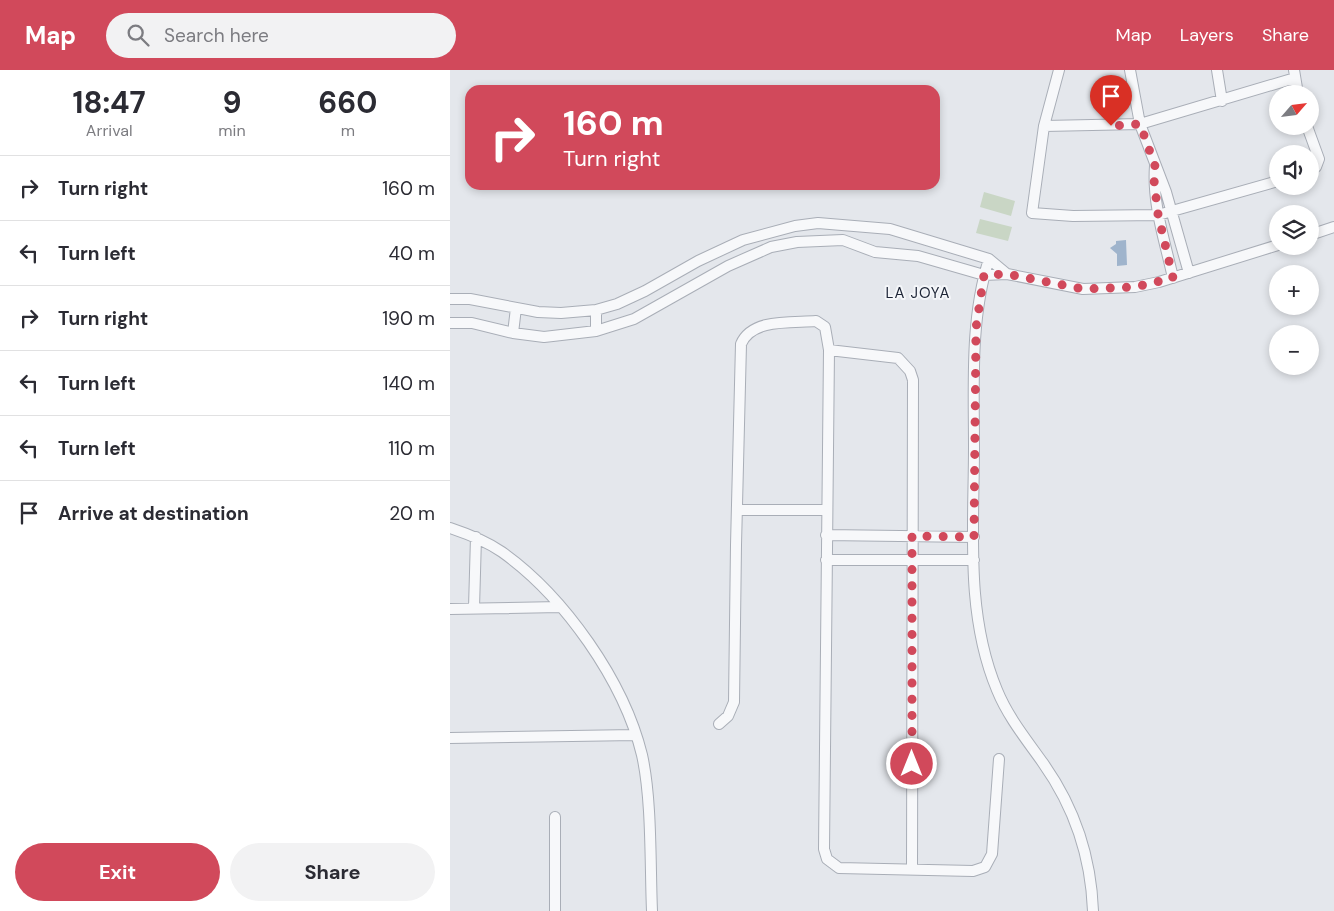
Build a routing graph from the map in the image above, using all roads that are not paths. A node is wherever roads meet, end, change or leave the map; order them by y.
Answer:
1 (1059, 70) edge
2 (1130, 70) edge
3 (1216, 70) edge
4 (1294, 74) edge
5 (1222, 101) junction
6 (1140, 124) junction
7 (1044, 126) junction
8 (1155, 166) junction
9 (1269, 184) edge
10 (1172, 212) junction
11 (1158, 214) junction
12 (1334, 228) edge
13 (1319, 232) edge
14 (1179, 237) junction
15 (1165, 240) junction
16 (1269, 248) edge
17 (989, 259) junction
18 (1189, 273) junction
19 (1007, 274) junction
20 (984, 275) junction
21 (1173, 278) junction
22 (450, 299) edge
23 (516, 308) junction
24 (596, 310) junction
25 (450, 323) edge
26 (596, 331) junction
27 (512, 333) junction
28 (829, 350) junction
29 (737, 510) junction
30 (826, 510) junction
31 (450, 528) edge
32 (826, 535) junction
33 (912, 536) junction
34 (476, 537) junction
35 (974, 537) junction
36 (912, 559) junction
37 (826, 560) junction
38 (974, 560) junction
39 (560, 607) junction
40 (474, 608) junction
41 (450, 609) edge
42 (719, 724) dead end
43 (635, 735) junction
44 (450, 738) edge
45 (999, 758) dead end
46 (555, 817) dead end
47 (912, 870) junction
48 (555, 911) edge
49 (652, 911) edge
50 (1093, 911) edge

1 - 7 street
2 - 6 street
3 - 5 street
4 - 5 street
5 - 6 street
6 - 7 street
6 - 8 street
7 - 11 street
8 - 10 street
8 - 11 street
9 - 10 street
10 - 11 street
10 - 14 street
11 - 15 street
12 - 13 street
14 - 15 street
14 - 18 street
15 - 21 street
16 - 18 street
17 - 19 street
17 - 20 street
17 - 24 street
18 - 21 street
19 - 20 street
19 - 21 street
20 - 26 street
20 - 35 street
22 - 23 street
23 - 24 street
23 - 27 street
24 - 26 street
25 - 27 street
26 - 27 street
28 - 29 street
28 - 30 street
28 - 33 street
29 - 30 street
29 - 42 street
30 - 32 street
31 - 34 street
32 - 33 street
32 - 37 street
33 - 35 street
33 - 36 street
34 - 39 street
34 - 40 street
35 - 38 street
36 - 37 street
36 - 38 street
36 - 47 street
37 - 47 street
38 - 50 street
39 - 40 street
39 - 43 street
40 - 41 street
43 - 44 street
43 - 49 street
45 - 47 street
46 - 48 street

